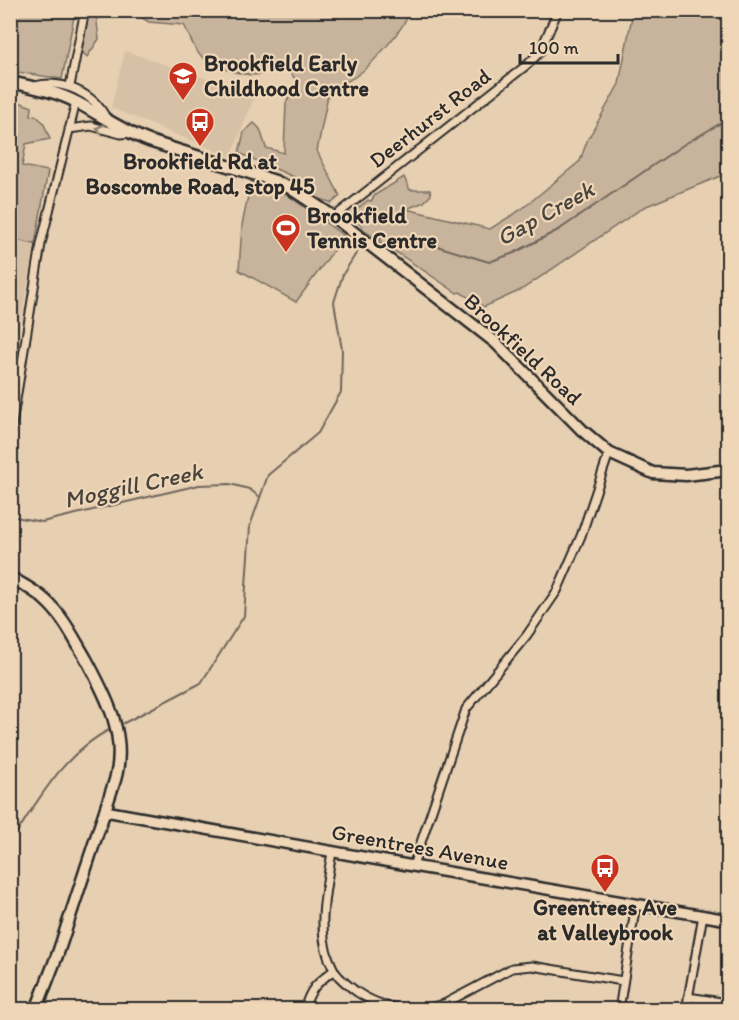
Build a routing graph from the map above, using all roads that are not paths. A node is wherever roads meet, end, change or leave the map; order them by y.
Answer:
1 (85, 10) edge
2 (558, 10) edge
3 (10, 82) edge
4 (32, 86) junction
5 (70, 86) junction
6 (76, 102) junction
7 (108, 121) junction
8 (69, 129) junction
9 (130, 133) junction
10 (334, 217) junction
11 (10, 437) edge
12 (609, 453) junction
13 (729, 470) edge
14 (10, 577) edge
15 (105, 811) junction
16 (332, 852) junction
17 (413, 866) junction
18 (636, 904) junction
19 (703, 915) junction
20 (729, 920) edge
21 (334, 970) junction
22 (623, 981) junction
23 (688, 997) junction
24 (729, 1003) edge
25 (36, 1010) edge
26 (304, 1010) edge
27 (413, 1010) edge
28 (420, 1010) edge
29 (619, 1010) edge
30 (686, 1010) edge

1 - 5 street
2 - 10 street, Deerhurst Road
3 - 4 main road, Brookfield Road
4 - 5 street
4 - 6 main road, Brookfield Road
5 - 7 street
6 - 7 main road, Brookfield Road
6 - 8 street
7 - 9 main road, Brookfield Road
9 -> 8 street
8 - 11 street
9 - 10 main road, Brookfield Road
10 - 12 main road, Brookfield Road
12 - 13 main road, Brookfield Road
12 - 17 street
14 - 15 main road
15 - 16 street, Greentrees Avenue
15 - 25 main road
16 - 17 street, Greentrees Avenue
16 - 21 street
17 - 18 street, Greentrees Avenue
18 - 19 street, Greentrees Avenue
18 - 22 street
19 - 20 street, Greentrees Avenue
19 - 23 street
21 - 26 street
21 - 27 street
22 - 28 street
22 - 29 street
23 - 24 street
23 - 30 street

